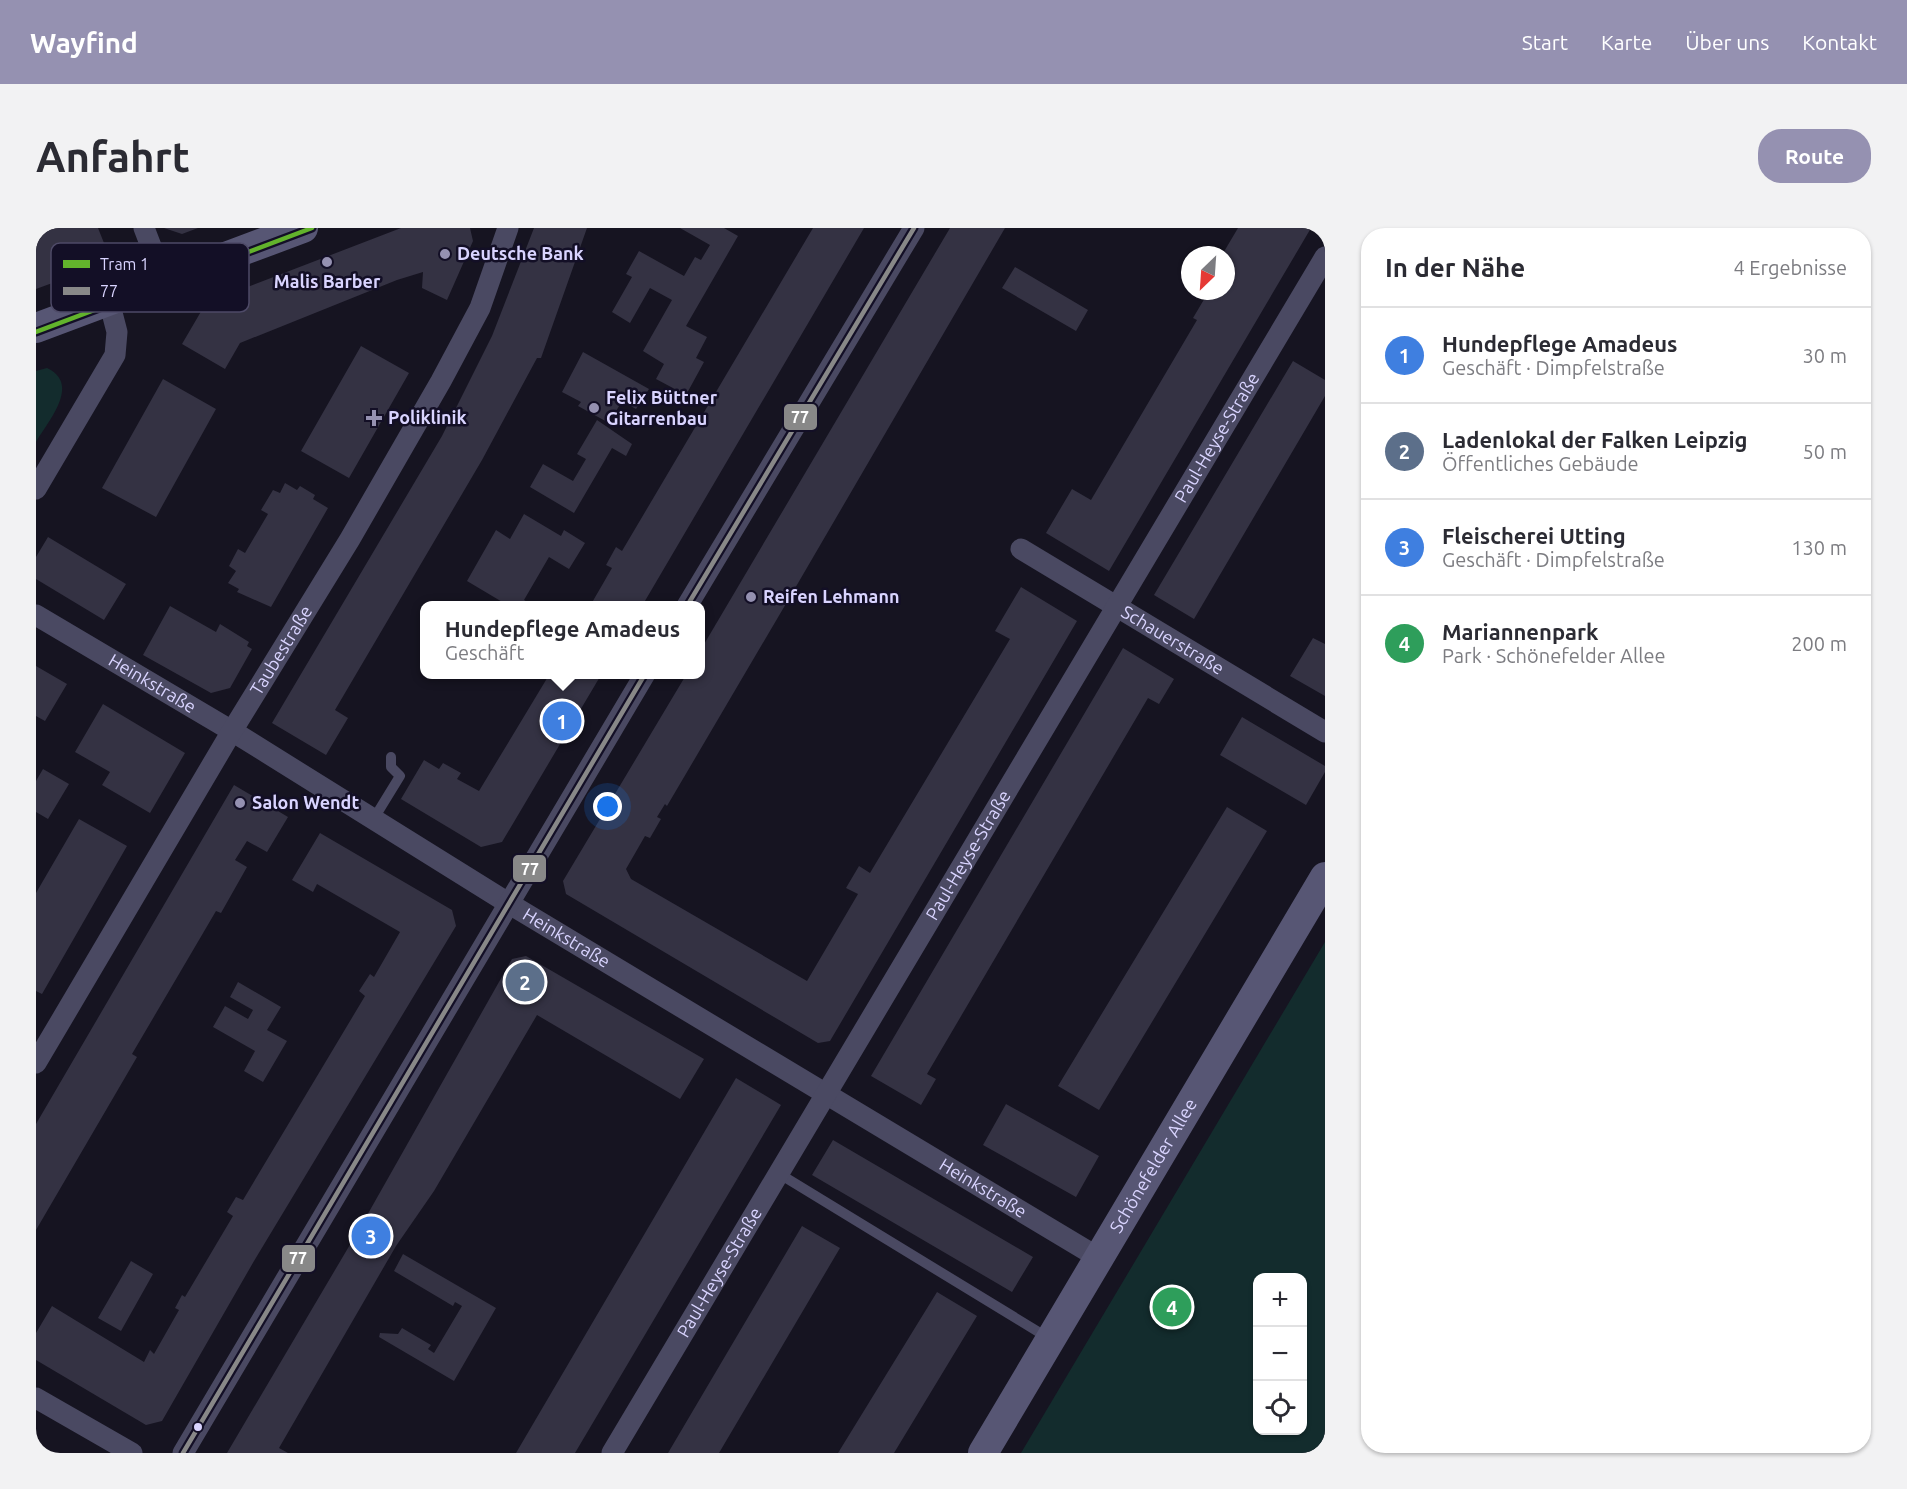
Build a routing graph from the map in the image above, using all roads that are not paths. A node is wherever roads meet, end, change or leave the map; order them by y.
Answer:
1 (144, 228) edge
2 (303, 228) edge
3 (508, 228) edge
4 (914, 228) edge
5 (150, 243) edge
6 (249, 248) edge
7 (1325, 257) edge
8 (79, 312) edge
9 (112, 312) edge
10 (36, 328) edge
11 (36, 489) edge
12 (1021, 549) dead end
13 (690, 601) edge
14 (1116, 607) junction
15 (36, 615) edge
16 (643, 679) edge
17 (232, 731) junction
18 (1325, 732) edge
19 (391, 757) dead end
20 (373, 820) junction
21 (1325, 877) edge
22 (508, 903) junction
23 (36, 1063) edge
24 (826, 1095) junction
25 (778, 1173) junction
26 (1099, 1258) junction
27 (1050, 1340) junction
28 (36, 1398) edge
29 (132, 1453) edge
30 (183, 1453) edge
31 (612, 1453) edge
32 (983, 1453) edge

1 - 5 street
2 - 6 main road
3 - 17 street, Taubestraße
4 - 13 street
7 - 14 street, Paul-Heyse-Straße
8 - 10 main road
9 - 11 street
12 - 14 street, Schauerstraße
14 - 18 street, Schauerstraße
14 - 24 street, Paul-Heyse-Straße
15 - 17 street, Heinkstraße
16 - 22 street
17 - 20 street, Heinkstraße
17 - 23 street, Taubestraße
19 - 20 lane
20 - 22 street, Heinkstraße
21 - 26 main road, Schönefelder Allee
22 - 24 street, Heinkstraße
22 - 30 street
24 - 25 street, Paul-Heyse-Straße
24 - 26 street, Heinkstraße
25 - 27 lane
25 - 31 street, Paul-Heyse-Straße
26 - 27 main road, Schönefelder Allee
27 - 32 main road, Schönefelder Allee
28 - 29 street

